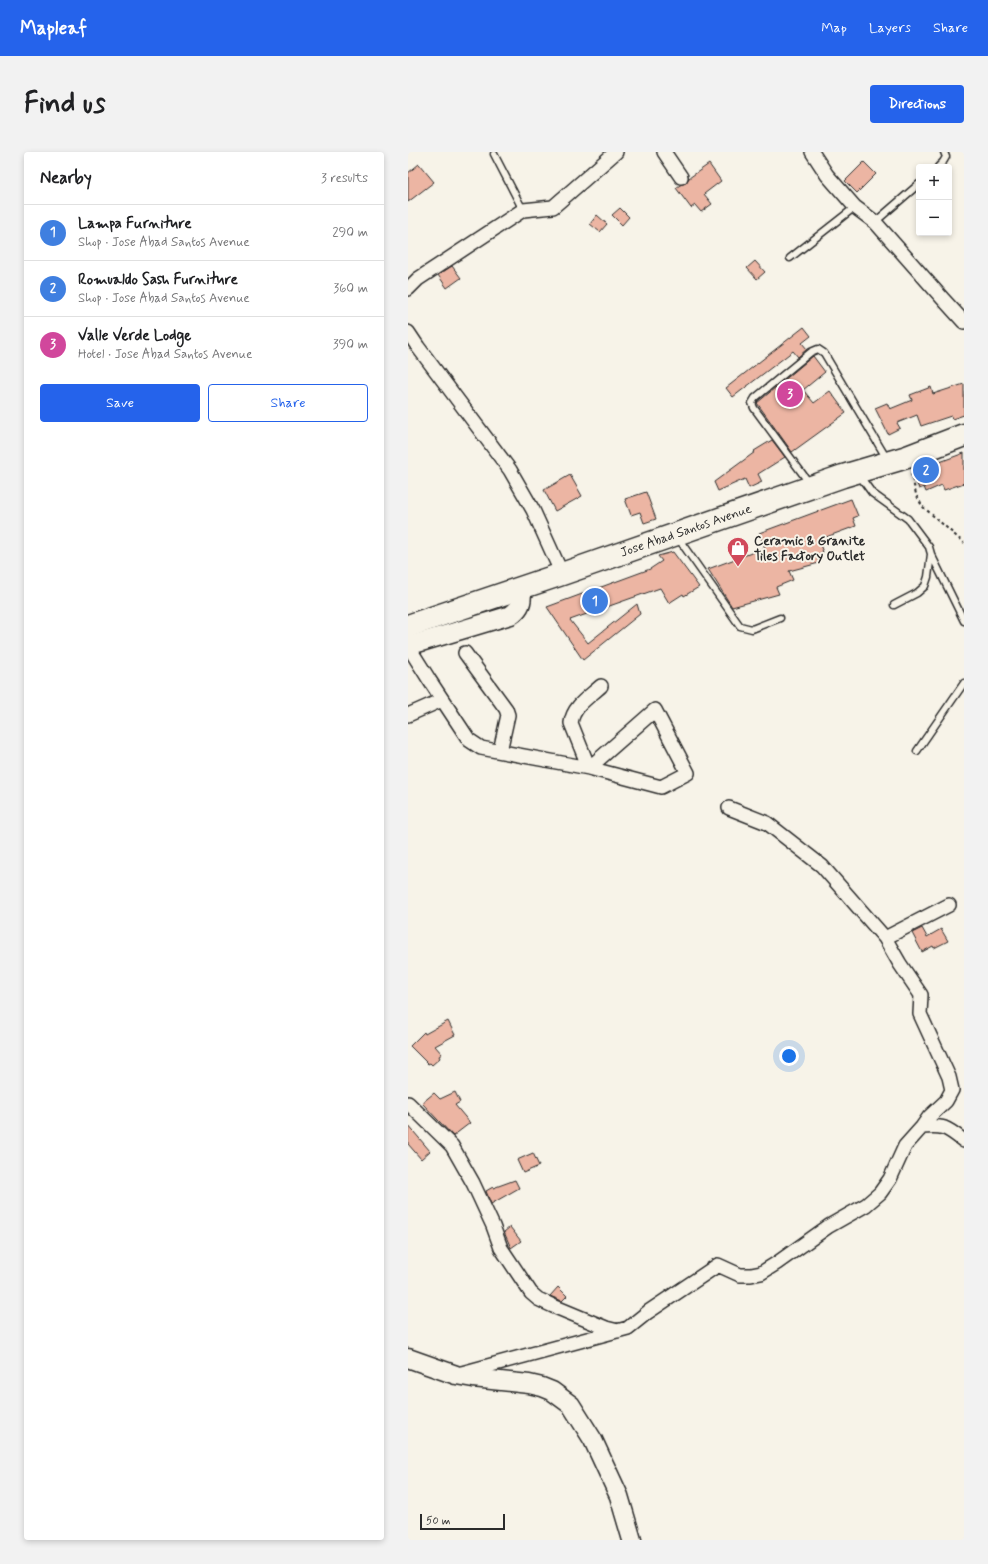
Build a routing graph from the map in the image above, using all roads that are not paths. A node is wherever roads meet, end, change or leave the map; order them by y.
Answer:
1 (616, 152) edge
2 (664, 152) edge
3 (812, 152) edge
4 (944, 152) edge
5 (494, 154) dead end
6 (941, 164) edge
7 (681, 177) dead end
8 (916, 187) edge
9 (855, 207) junction
10 (523, 210) junction
11 (875, 222) junction
12 (790, 258) dead end
13 (408, 289) edge
14 (964, 322) edge
15 (408, 332) edge
16 (413, 345) edge
17 (964, 435) edge
18 (898, 459) junction
19 (856, 472) junction
20 (812, 487) junction
21 (676, 534) junction
22 (931, 554) junction
23 (562, 574) junction
24 (520, 588) junction
25 (894, 605) dead end
26 (780, 618) dead end
27 (964, 621) edge
28 (408, 626) edge
29 (408, 646) edge
30 (465, 653) dead end
31 (964, 683) edge
32 (601, 686) dead end
33 (442, 700) junction
34 (408, 715) edge
35 (917, 750) dead end
36 (500, 751) junction
37 (589, 768) junction
38 (728, 808) dead end
39 (949, 905) dead end
40 (885, 938) junction
41 (408, 1103) edge
42 (922, 1127) junction
43 (964, 1140) edge
44 (619, 1331) junction
45 (408, 1358) edge
46 (456, 1375) junction
47 (632, 1540) edge

1 - 10 street
2 - 7 street
3 - 9 street
4 - 6 lane
5 - 10 lane
8 - 11 lane
9 - 11 street
9 - 12 lane
10 - 13 street
11 - 14 street
15 - 16 street
16 - 23 street
17 - 18 highway, Jose Abad Santos Avenue
18 - 19 highway, Jose Abad Santos Avenue
18 - 20 lane
19 - 20 highway, Jose Abad Santos Avenue
19 - 22 lane
20 - 21 highway, Jose Abad Santos Avenue
21 - 23 highway, Jose Abad Santos Avenue
21 - 26 lane
22 - 25 lane
22 - 27 lane
23 - 24 highway, Jose Abad Santos Avenue
24 - 28 highway, Jose Abad Santos Avenue
24 - 29 street
29 - 33 street
30 - 36 street
31 - 35 lane
32 - 37 street
33 - 34 street
33 - 36 street
36 - 37 street
37 - 37 street
38 - 40 street
39 - 40 street
40 - 42 street
41 - 44 street
42 - 43 street
42 - 44 street
44 - 46 street
45 - 46 street
46 - 47 street

